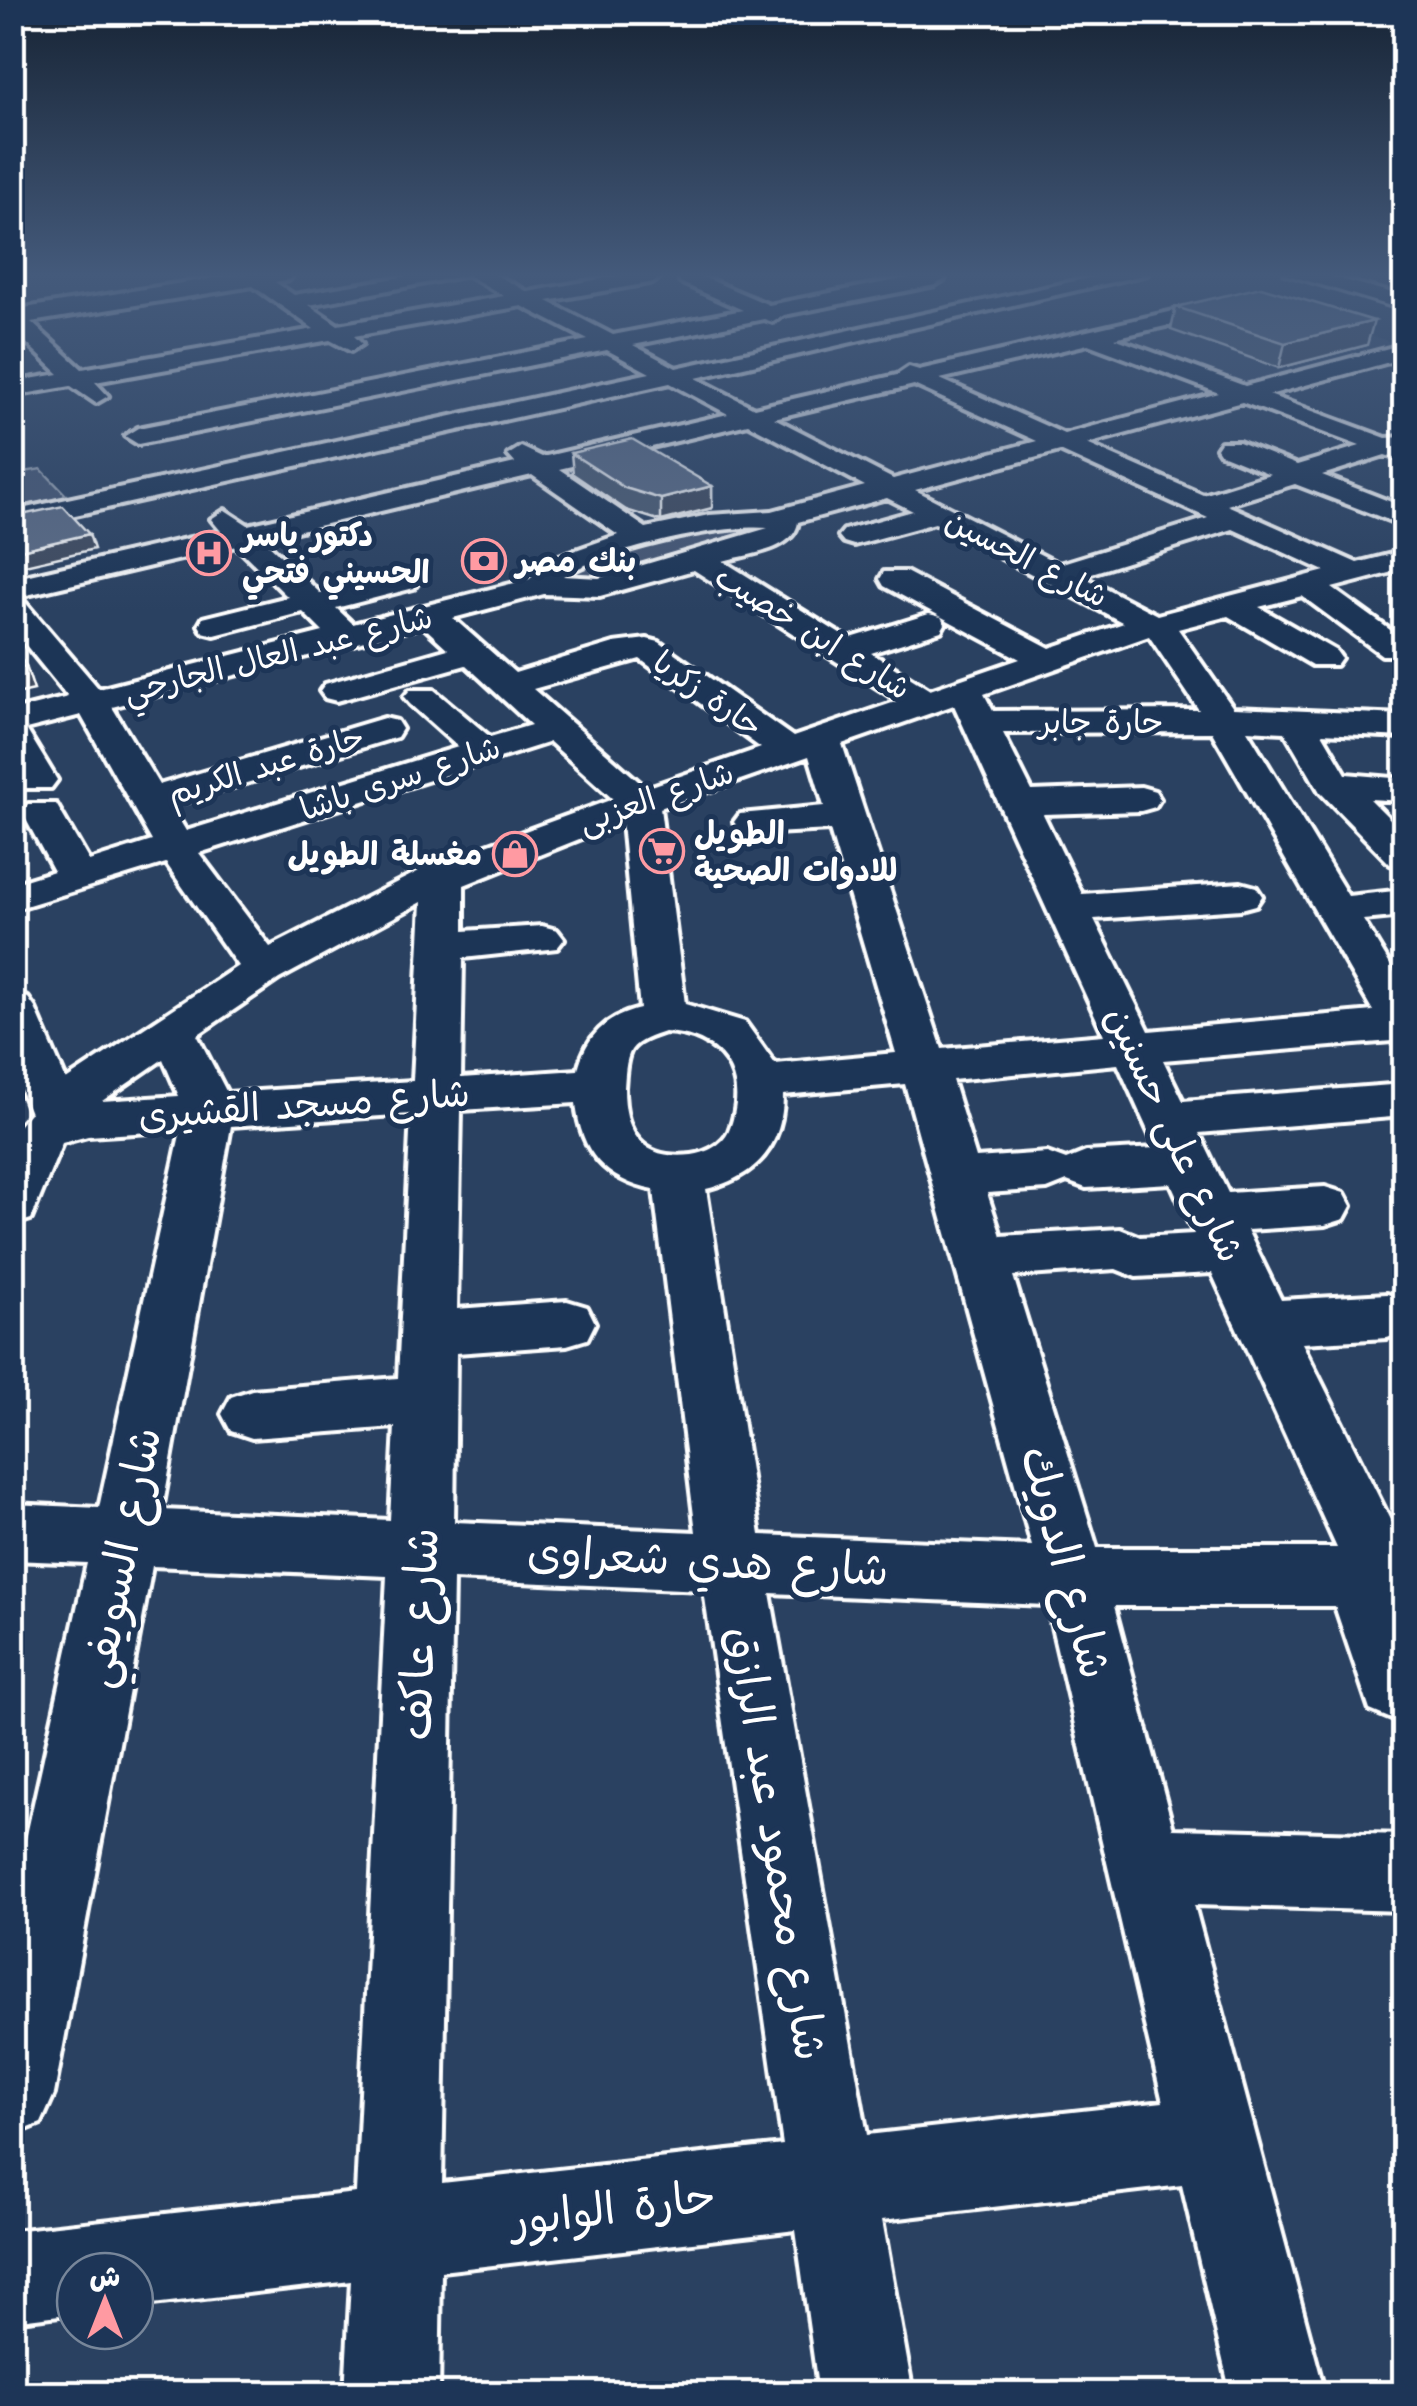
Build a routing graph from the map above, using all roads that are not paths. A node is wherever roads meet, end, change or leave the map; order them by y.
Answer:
1 (86, 386) edge
2 (262, 386) edge
3 (394, 386) edge
4 (416, 386) edge
5 (625, 386) edge
6 (691, 386) edge
7 (822, 386) edge
8 (880, 386) edge
9 (937, 386) edge
10 (1223, 386) edge
11 (1271, 386) edge
12 (1244, 394) junction
13 (841, 395) junction
14 (555, 402) junction
15 (288, 407) junction
16 (579, 416) dead end
17 (750, 416) junction
18 (468, 420) junction
19 (267, 432) dead end
20 (138, 436) junction
21 (1306, 438) dead end
22 (648, 441) junction
23 (1064, 442) junction
24 (1398, 447) edge
25 (342, 448) junction
26 (1230, 448) dead end
27 (1147, 455) dead end
28 (300, 457) junction
29 (1351, 457) junction
30 (686, 462) dead end
31 (1114, 464) junction
32 (540, 467) junction
33 (1296, 474) junction
34 (1216, 475) dead end
35 (1404, 478) edge
36 (185, 482) junction
37 (892, 488) junction
38 (1248, 489) junction
39 (422, 494) junction
40 (1202, 504) junction
41 (940, 513) junction
42 (1404, 516) edge
43 (454, 517) dead end
44 (779, 518) junction
45 (1236, 519) junction
46 (12, 520) edge
47 (1342, 531) dead end
48 (244, 536) junction
49 (854, 536) dead end
50 (986, 536) junction
51 (644, 540) junction
52 (1296, 546) junction
53 (948, 547) dead end
54 (698, 559) junction
55 (1252, 566) dead end
56 (1054, 572) junction
57 (1380, 575) edge
58 (895, 580) dead end
59 (402, 581) dead end
60 (1013, 581) dead end
61 (1303, 588) junction
62 (12, 589) edge
63 (977, 593) dead end
64 (312, 603) junction
65 (1232, 605) junction
66 (12, 607) edge
67 (556, 611) junction
68 (1063, 613) dead end
69 (430, 614) junction
70 (1154, 624) junction
71 (215, 625) dead end
72 (346, 636) junction
73 (1111, 639) junction
74 (1394, 648) dead end
75 (844, 651) junction
76 (473, 652) junction
77 (1324, 658) dead end
78 (1049, 662) junction
79 (948, 666) junction
80 (881, 674) junction
81 (510, 685) junction
82 (337, 691) dead end
83 (422, 698) dead end
84 (91, 702) junction
85 (1382, 718) edge
86 (1222, 720) junction
87 (1297, 721) junction
88 (12, 722) edge
89 (558, 728) junction
90 (384, 729) dead end
91 (12, 736) edge
92 (805, 745) junction
93 (484, 751) junction
94 (1333, 784) junction
95 (1404, 790) edge
96 (1141, 799) dead end
97 (148, 800) junction
98 (640, 803) junction
99 (1018, 803) junction
100 (846, 817) junction
101 (754, 822) dead end
102 (1396, 848) edge
103 (177, 850) junction
104 (1300, 852) junction
105 (444, 876) junction
106 (79, 878) junction
107 (1241, 896) dead end
108 (12, 898) edge
109 (1404, 903) edge
110 (1068, 908) junction
111 (1334, 910) junction
112 (542, 940) dead end
113 (442, 946) junction
114 (263, 970) junction
115 (12, 1008) edge
116 (664, 1017) junction
117 (1404, 1024) edge
118 (170, 1028) junction
119 (1135, 1048) junction
120 (924, 1066) junction
121 (754, 1082) junction
122 (600, 1085) junction
123 (436, 1095) junction
124 (1404, 1100) edge
125 (209, 1110) junction
126 (37, 1129) edge
127 (1179, 1141) junction
128 (678, 1174) junction
129 (957, 1177) junction
130 (12, 1206) edge
131 (1325, 1206) dead end
132 (1222, 1232) junction
133 (980, 1258) junction
134 (1386, 1316) dead end
135 (1264, 1323) junction
136 (567, 1324) dead end
137 (428, 1333) junction
138 (426, 1400) junction
139 (252, 1414) dead end
140 (12, 1532) edge
141 (124, 1536) junction
142 (421, 1548) junction
143 (732, 1560) junction
144 (1073, 1577) junction
145 (1382, 1577) edge
146 (1394, 1687) dead end
147 (1148, 1866) junction
148 (1404, 1874) edge
149 (25, 1969) edge
150 (12, 2094) edge
151 (1213, 2139) junction
152 (833, 2181) junction
153 (397, 2232) junction
154 (12, 2276) edge
155 (392, 2394) edge
156 (866, 2394) edge
157 (1278, 2394) edge

1 - 20 street
2 - 15 street
3 - 15 street
4 - 18 street
5 - 14 street
6 - 17 street, شارع الحسين
7 - 13 street
8 - 13 street
9 - 23 street
10 - 12 street
11 - 12 street
12 - 23 street
12 - 24 street
13 - 17 street
14 - 16 street
14 - 18 street
15 - 20 street
15 - 25 street
17 - 22 street
17 - 37 street, شارع الحسين
18 - 25 street
18 - 32 street
19 - 28 street
20 - 36 street
21 - 29 street
22 - 30 street
22 - 32 street
23 - 31 street
23 - 37 street
24 - 29 street
25 - 28 street
26 - 33 street
27 - 31 street
28 - 36 street
29 - 33 street
29 - 35 street
31 - 40 street
32 - 39 street
32 - 51 street
33 - 38 street
33 - 42 street
34 - 38 street
36 - 46 street
36 - 48 street
37 - 41 street, شارع الحسين
37 - 44 street
38 - 40 street
39 - 43 street
39 - 48 street
40 - 45 street
41 - 49 street
41 - 50 street, شارع الحسين
44 - 51 street
44 - 54 street
45 - 52 street
45 - 56 street
47 - 52 street
48 - 62 street
48 - 64 street
50 - 53 street
50 - 56 street, شارع الحسين
51 - 67 street
52 - 57 street
54 - 67 street
54 - 75 street, شارع ابن خصيب
55 - 61 street
56 - 60 street
56 - 70 street, شارع الحسين
57 - 61 street, شارع العزبى
58 - 79 street
59 - 64 street
61 - 65 street, شارع العزبى
61 - 74 street
63 - 79 street
64 - 71 street
64 - 72 street
65 - 70 street, شارع العزبى
65 - 77 street
66 - 84 street
67 - 69 street, شارع عبد العال الجارحي
68 - 73 street
69 - 72 street, شارع عبد العال الجارحي
69 - 76 street
70 - 73 street, شارع العزبى
70 - 86 street, شارع الحسين
72 - 84 street, شارع عبد العال الجارحي
73 - 78 street, شارع العزبى
75 - 79 street
75 - 80 street, شارع ابن خصيب
76 - 81 street
76 - 82 street
78 - 79 street, شارع العزبى
78 - 79 street
79 - 80 street
79 - 80 street, شارع ابن خصيب
79 - 86 street, حارة جابر
79 - 92 street, شارع العزبى
79 - 99 street, شارع على حسنين
81 - 89 street
81 - 92 street, حارة زكريا
83 - 93 street
84 - 88 street, شارع عبد العال الجارحي
84 - 97 street
85 - 87 street, حارة جابر
86 - 87 street, حارة جابر
86 - 104 street, شارع الحسين
87 - 94 street
89 - 93 street, شارع سرى باشا
89 - 98 street
90 - 97 street, حارة عبد الكريم
91 - 106 street
92 - 98 street, شارع العزبى
92 - 100 street, شارع الدويك
93 - 103 street, شارع سرى باشا
94 - 95 street
94 - 102 street
96 - 99 street
97 - 103 street
98 - 105 street, شارع العزبى
98 - 116 street
99 - 110 street, شارع على حسنين
100 - 101 street
100 - 120 street, شارع الدويك
102 - 104 street
103 - 106 street, شارع سرى باشا
103 - 114 street
104 - 111 street, شارع الحسين
105 - 113 street, شارع عاكف
105 - 114 street, شارع العزبى
106 - 108 street, شارع سرى باشا
107 - 110 street
109 - 111 street
110 - 119 street, شارع على حسنين
111 - 117 street, شارع الحسين
112 - 113 street
113 - 123 street, شارع عاكف
114 - 118 street, شارع العزبى
115 - 126 street
116 - 121 street
116 - 122 street
117 - 119 street
118 - 125 street
118 - 126 street, شارع العزبى
119 - 120 street
119 - 127 street, شارع على حسنين
120 - 121 street
120 - 129 street, شارع الدويك
121 - 128 street
122 - 123 street, شارع مسجد القشيرى
122 - 128 street
123 - 125 street, شارع مسجد القشيرى
123 - 137 street, شارع عاكف
124 - 127 street
125 - 126 street, شارع مسجد القشيرى
125 - 141 street, شارع السويفي
126 - 130 street, شارع العزبى
127 - 129 street
127 - 132 street, شارع على حسنين
128 - 143 street, شارع محمود عبد الرازق
129 - 133 street, شارع الدويك
131 - 132 street
132 - 133 street
132 - 135 street, شارع على حسنين
133 - 144 street, شارع الدويك
134 - 135 street
135 - 145 street, شارع على حسنين
136 - 137 street
137 - 138 street, شارع عاكف
138 - 139 street
138 - 142 street, شارع عاكف
140 - 141 street, شارع هدي شعراوى
141 - 142 street, شارع هدي شعراوى
141 - 149 street, شارع السويفي
142 - 143 street, شارع هدي شعراوى
142 - 153 street, شارع عاكف
143 - 144 street, شارع هدي شعراوى
143 - 152 street, شارع محمود عبد الرازق
144 - 145 street, شارع هدي شعراوى
144 - 147 street, شارع الدويك
145 - 146 street, شارع على حسنين
147 - 148 street
147 - 151 street, شارع الدويك
149 - 150 street, شارع السويفي
151 - 152 street, حارة الوابور
151 - 157 street, شارع الدويك
152 - 153 street, حارة الوابور
152 - 156 street, شارع محمود عبد الرازق
153 - 154 street, حارة الوابور
153 - 155 street, شارع عاكف

